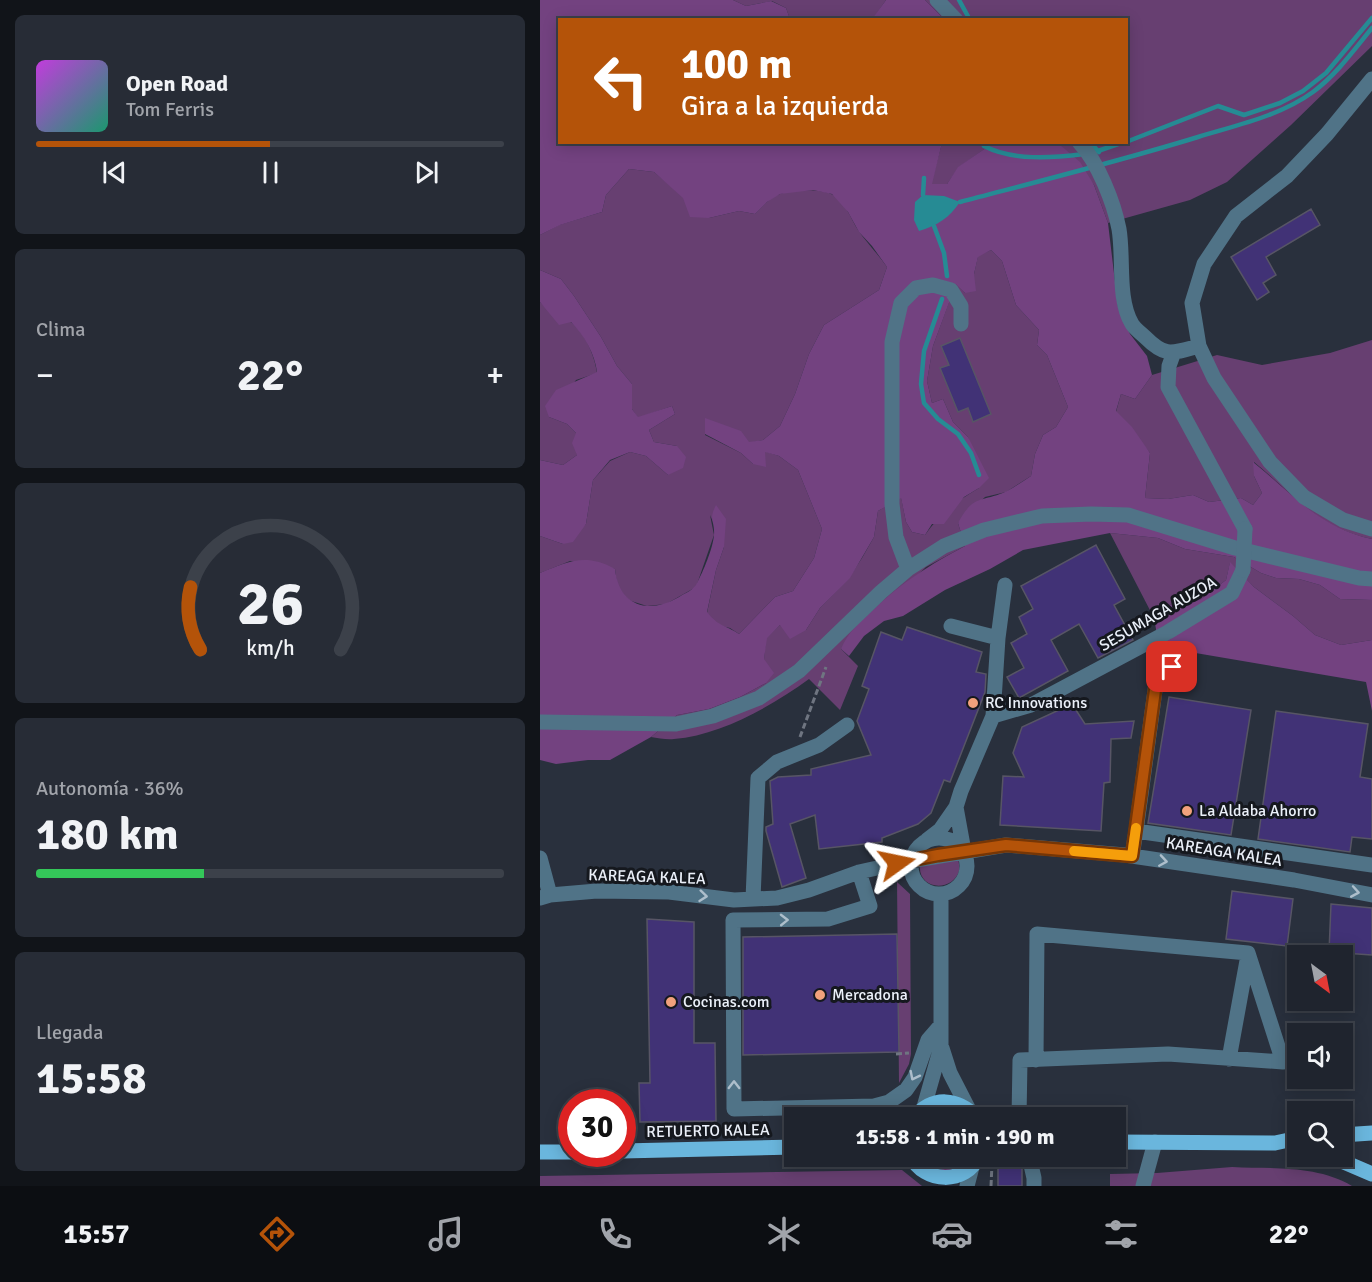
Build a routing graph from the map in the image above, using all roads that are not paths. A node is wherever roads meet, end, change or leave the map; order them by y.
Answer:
1 (937, 0) edge
2 (954, 18) edge
3 (1372, 79) edge
4 (1082, 145) edge
5 (961, 324) dead end
6 (1198, 346) junction
7 (1174, 352) junction
8 (1372, 529) edge
9 (908, 569) junction
10 (1372, 579) edge
11 (1005, 585) dead end
12 (951, 626) dead end
13 (998, 638) junction
14 (1172, 667) dead end
15 (993, 716) junction
16 (540, 722) edge
17 (847, 725) dead end
18 (956, 807) junction
19 (1136, 831) junction
20 (927, 840) junction
21 (964, 851) junction
22 (1132, 856) junction
23 (540, 858) edge
24 (911, 860) junction
25 (1372, 865) edge
26 (859, 872) junction
27 (941, 894) junction
28 (1372, 895) edge
29 (545, 897) edge
30 (753, 899) junction
31 (1248, 953) junction
32 (941, 1025) junction
33 (941, 1047) junction
34 (1229, 1059) junction
35 (1036, 1060) junction
36 (919, 1107) edge
37 (927, 1107) edge
38 (964, 1107) edge
39 (970, 1107) edge
40 (1019, 1107) edge
41 (1372, 1132) edge
42 (1353, 1134) edge
43 (1287, 1140) edge
44 (1126, 1142) edge
45 (1155, 1143) junction
46 (1275, 1143) junction
47 (1287, 1146) edge
48 (784, 1147) edge
49 (636, 1151) edge
50 (540, 1152) edge
51 (558, 1152) edge
52 (1353, 1166) edge
53 (918, 1167) edge
54 (972, 1167) edge
55 (978, 1167) edge
56 (1032, 1167) edge
57 (1372, 1174) edge
58 (940, 1181) edge
59 (967, 1186) edge
60 (1034, 1186) edge
61 (1143, 1186) edge

1 - 2 street
3 - 6 street
4 - 7 street
5 - 9 street
6 - 7 street
6 - 8 street
7 - 15 street, SESUMAGA AUZOA, bridge
9 - 10 street
9 - 16 street
11 - 13 street
12 - 13 street
13 - 15 street
14 - 19 street
15 - 18 street
17 - 30 street
18 - 20 street
18 - 21 street
19 - 22 street
19 - 25 street
20 - 21 street
20 - 24 street
21 - 22 street, KAREAGA KALEA
21 - 24 street, KAREAGA KALEA
21 - 27 street
22 -> 28 street, KAREAGA KALEA
23 - 29 street
24 - 26 street, KAREAGA KALEA
24 - 27 street
26 - 30 street, KAREAGA KALEA
32 -> 26 street
27 - 32 street
29 -> 30 street, KAREAGA KALEA
31 - 34 street
31 - 34 street
31 - 35 street
32 - 33 street
33 - 36 street
33 - 39 street
34 - 35 street
35 - 40 street
37 - 38 main road
41 - 42 main road
43 - 46 main road
44 - 45 main road
45 - 46 main road
45 - 61 street
46 - 47 main road
48 - 49 main road, RETUERTO KALEA
50 - 51 main road
52 - 57 main road
53 - 58 main road
54 - 58 main road
55 - 59 street
56 - 60 street

